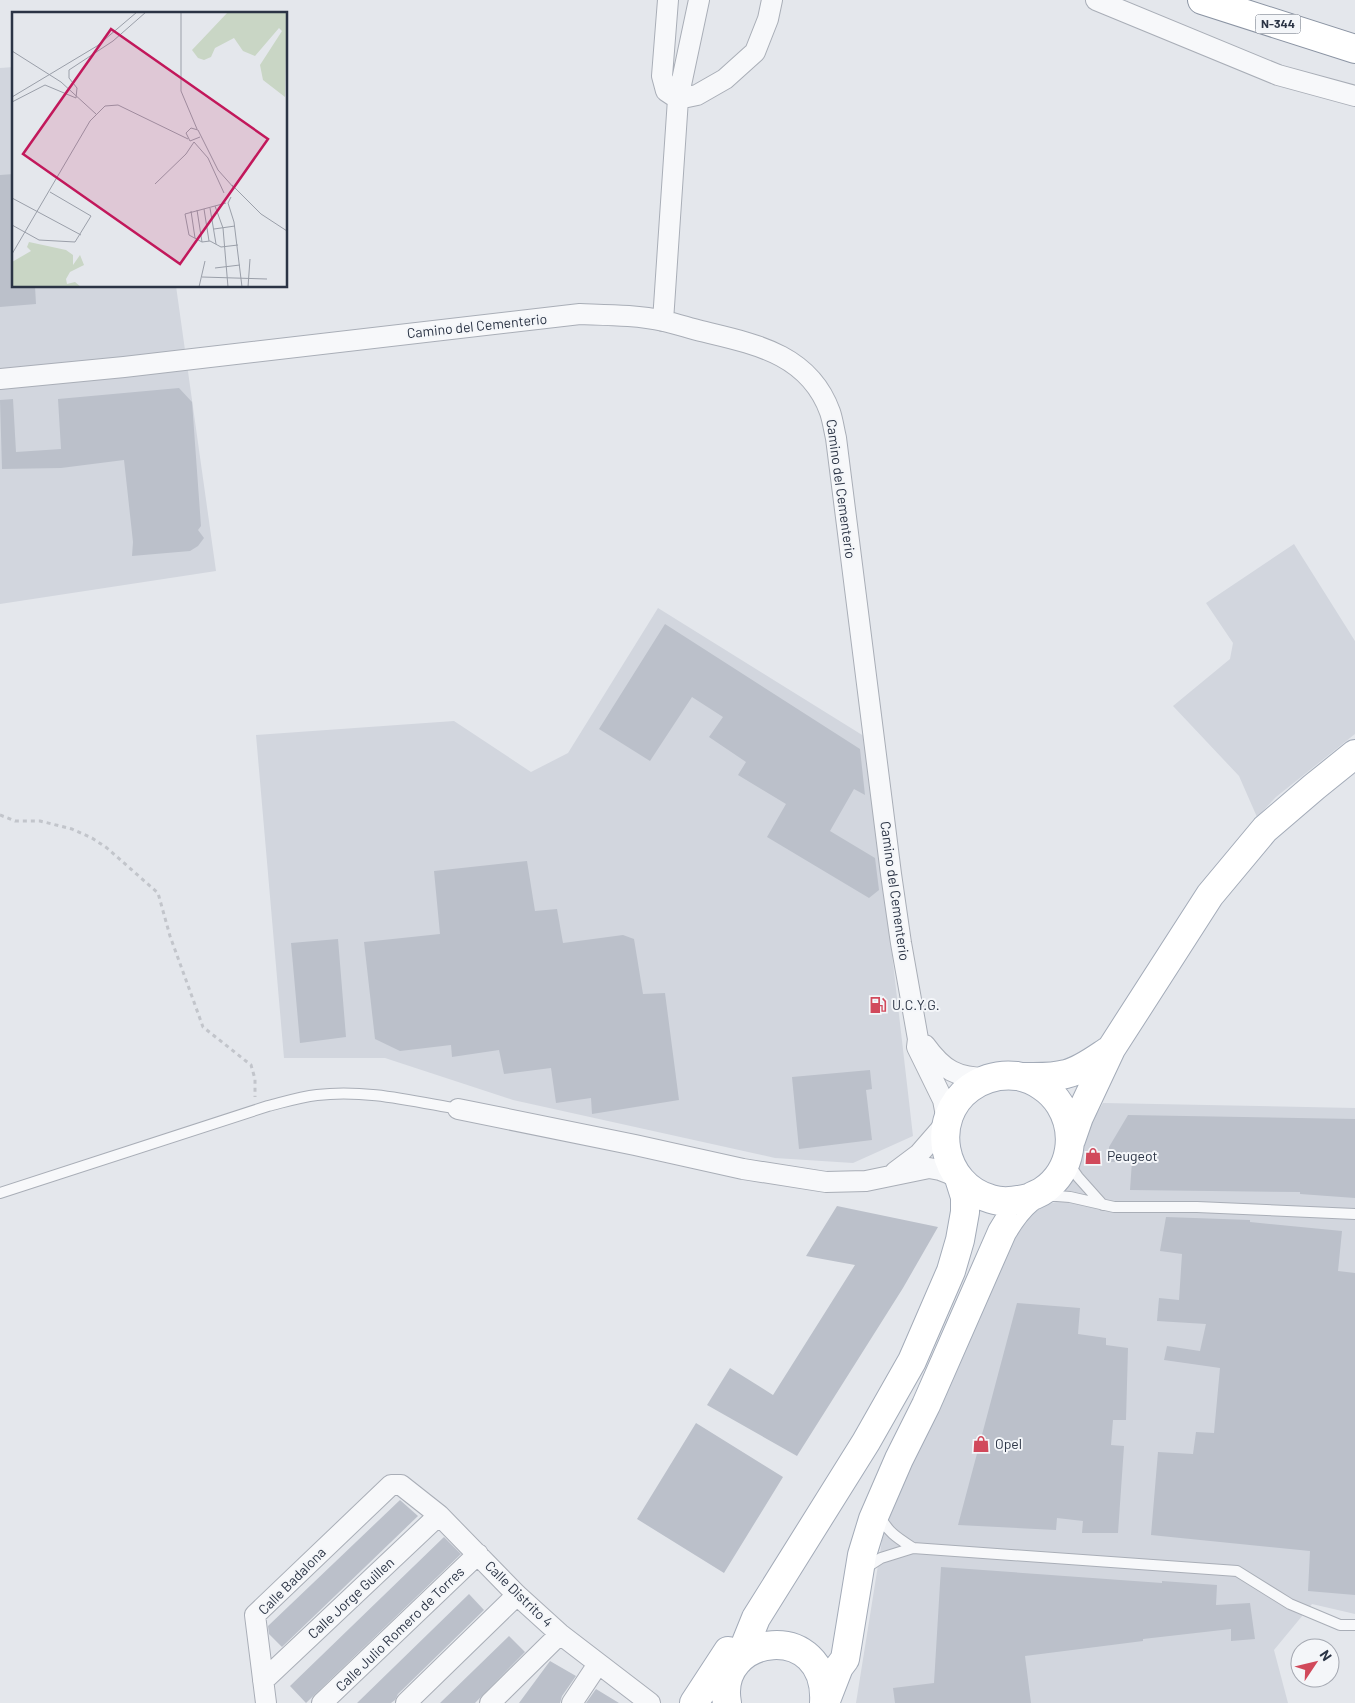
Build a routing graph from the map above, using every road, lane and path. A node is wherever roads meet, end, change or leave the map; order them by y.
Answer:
1 (668, 0) edge
2 (699, 0) edge
3 (772, 0) edge
4 (1096, 0) edge
5 (1202, 0) edge
6 (1214, 0) edge
7 (1355, 33) edge
8 (1355, 49) edge
9 (1355, 96) edge
10 (678, 99) junction
11 (663, 321) junction
12 (0, 379) edge
13 (1355, 754) edge
14 (0, 815) edge
15 (918, 1038) junction
16 (1111, 1049) junction
17 (1021, 1077) junction
18 (987, 1078) junction
19 (458, 1109) joint
20 (256, 1110) junction
21 (946, 1122) junction
22 (1069, 1150) junction
23 (890, 1176) junction
24 (958, 1178) junction
25 (0, 1193) edge
26 (1029, 1198) junction
27 (1103, 1205) junction
28 (1355, 1214) edge
29 (391, 1485) joint
30 (877, 1508) junction
31 (439, 1515) junction
32 (913, 1548) junction
33 (478, 1554) junction
34 (858, 1577) junction
35 (517, 1595) junction
36 (756, 1618) junction
37 (1355, 1625) edge
38 (560, 1634) junction
39 (845, 1659) junction
40 (598, 1664) junction
41 (731, 1680) edge
42 (263, 1681) junction
43 (266, 1703) edge
44 (322, 1703) edge
45 (406, 1703) edge
46 (490, 1703) edge
47 (572, 1703) edge
48 (650, 1703) edge
49 (694, 1703) edge
50 (704, 1703) edge
51 (825, 1703) edge
52 (839, 1703) edge

1 - 10 street
2 - 10 street
3 - 10 street
4 - 9 street
5 - 8 main road, N-344
6 - 7 main road
10 - 11 street
11 - 12 street, Camino del Cementerio
11 - 15 street, Camino del Cementerio
13 - 16 main road
14 - 20 path
15 - 18 street, Camino del Cementerio
15 - 21 street, Camino del Cementerio
16 - 17 main road
16 - 22 main road
17 - 18 main road
17 - 22 main road
18 - 21 main road
19 - 20 lane
19 - 23 street
20 - 25 lane
21 - 23 street
21 - 24 main road
22 - 26 main road
22 - 27 lane
23 - 24 street
24 - 26 main road
24 - 36 main road
26 - 27 lane
26 - 30 main road
27 - 28 lane
29 - 31 street, Calle Distrito 4
29 - 42 street, Calle Badalona
30 - 32 lane
30 - 34 main road
31 - 33 street, Calle Distrito 4
31 - 42 street, Calle Jorge Guillen
32 - 34 lane
32 - 37 lane
33 - 35 street, Calle Distrito 4
33 - 44 street, Calle Julio Romero de Torres
34 - 39 main road
35 - 38 street, Calle Distrito 4
35 - 45 street
36 - 41 main road
36 - 49 main road
38 - 40 street, Calle Distrito 4
38 - 46 street
39 - 51 main road
39 - 52 main road
40 - 47 street
40 - 48 street, Calle Distrito 4
41 - 50 main road
41 - 51 main road
42 - 43 street, Calle Badalona

